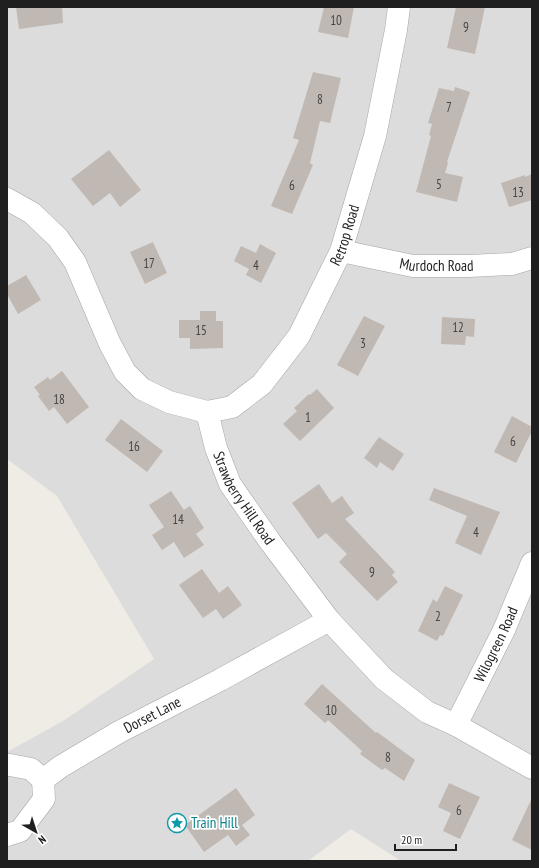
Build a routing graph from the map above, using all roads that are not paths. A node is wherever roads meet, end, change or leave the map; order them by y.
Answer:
1 (399, 7) edge
2 (7, 199) edge
3 (341, 251) junction
4 (532, 258) edge
5 (207, 412) junction
6 (532, 563) edge
7 (329, 620) junction
8 (456, 725) junction
9 (7, 765) edge
10 (532, 768) edge
11 (43, 780) junction
12 (7, 835) edge

1 - 3 street, Retrop Road
2 - 5 street
3 - 4 street, Murdoch Road
3 - 5 street, Retrop Road
5 - 7 street, Strawberry Hill Road
6 - 8 street, Wilogreen Road
7 - 8 street, Strawberry Hill Road
7 - 11 street, Dorset Lane
8 - 10 street, Strawberry Hill Road
9 - 11 street
11 - 12 street

